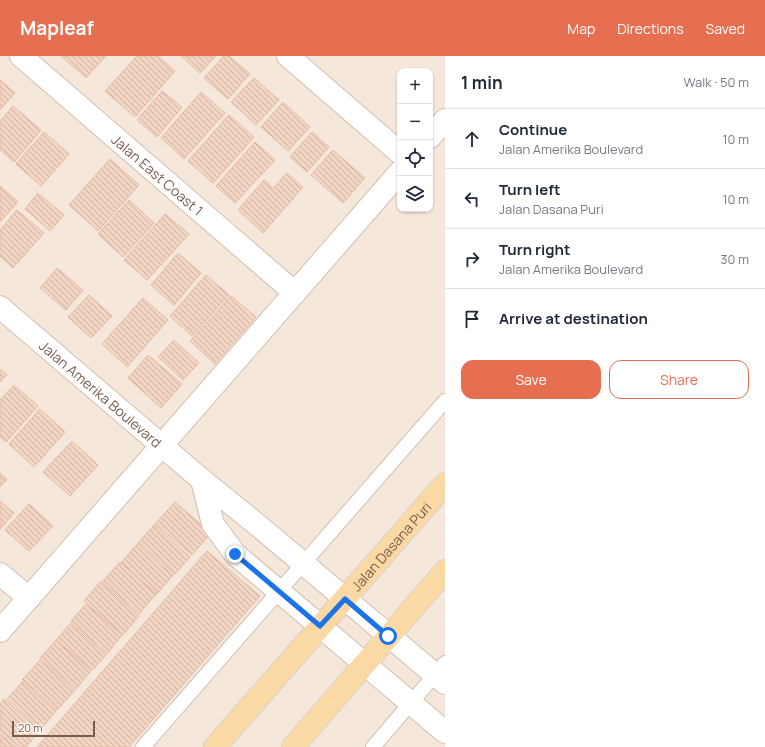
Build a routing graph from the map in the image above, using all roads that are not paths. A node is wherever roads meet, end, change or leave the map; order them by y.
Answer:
1 (21, 56) edge
2 (288, 56) edge
3 (445, 120) edge
4 (433, 134) edge
5 (397, 150) edge
6 (397, 175) edge
7 (295, 293) junction
8 (0, 307) edge
9 (445, 401) edge
10 (161, 446) junction
11 (202, 480) junction
12 (445, 484) edge
13 (303, 564) junction
14 (445, 571) edge
15 (0, 574) edge
16 (279, 591) junction
17 (29, 598) junction
18 (345, 599) junction
19 (320, 626) junction
20 (0, 631) edge
21 (388, 636) junction
22 (364, 664) junction
23 (441, 674) edge
24 (410, 703) junction
25 (445, 732) edge
26 (143, 747) edge
27 (215, 747) edge
28 (293, 747) edge
29 (373, 747) edge

1 - 7 street, Jalan East Coast 1
2 - 5 street
3 - 4 street
6 - 7 street
7 - 10 street
8 - 10 street, Jalan Amerika Boulevard
9 - 13 lane
10 - 11 street, Jalan Amerika Boulevard
10 - 17 street
11 - 13 street, Jalan Amerika Boulevard
11 - 16 street
12 - 18 main road, Jalan Dasana Puri
13 - 16 lane
13 - 18 street, Jalan Amerika Boulevard
14 - 21 main road
15 - 17 street
16 - 19 street
16 - 26 lane
17 - 20 street
18 - 19 main road, Jalan Dasana Puri
18 - 21 street, Jalan Amerika Boulevard
19 - 22 street
19 - 27 main road, Jalan Dasana Puri
21 - 22 main road
21 - 23 street, Jalan Amerika Boulevard
22 - 24 street
22 - 28 main road
23 - 24 lane
24 - 25 street
24 - 29 lane

